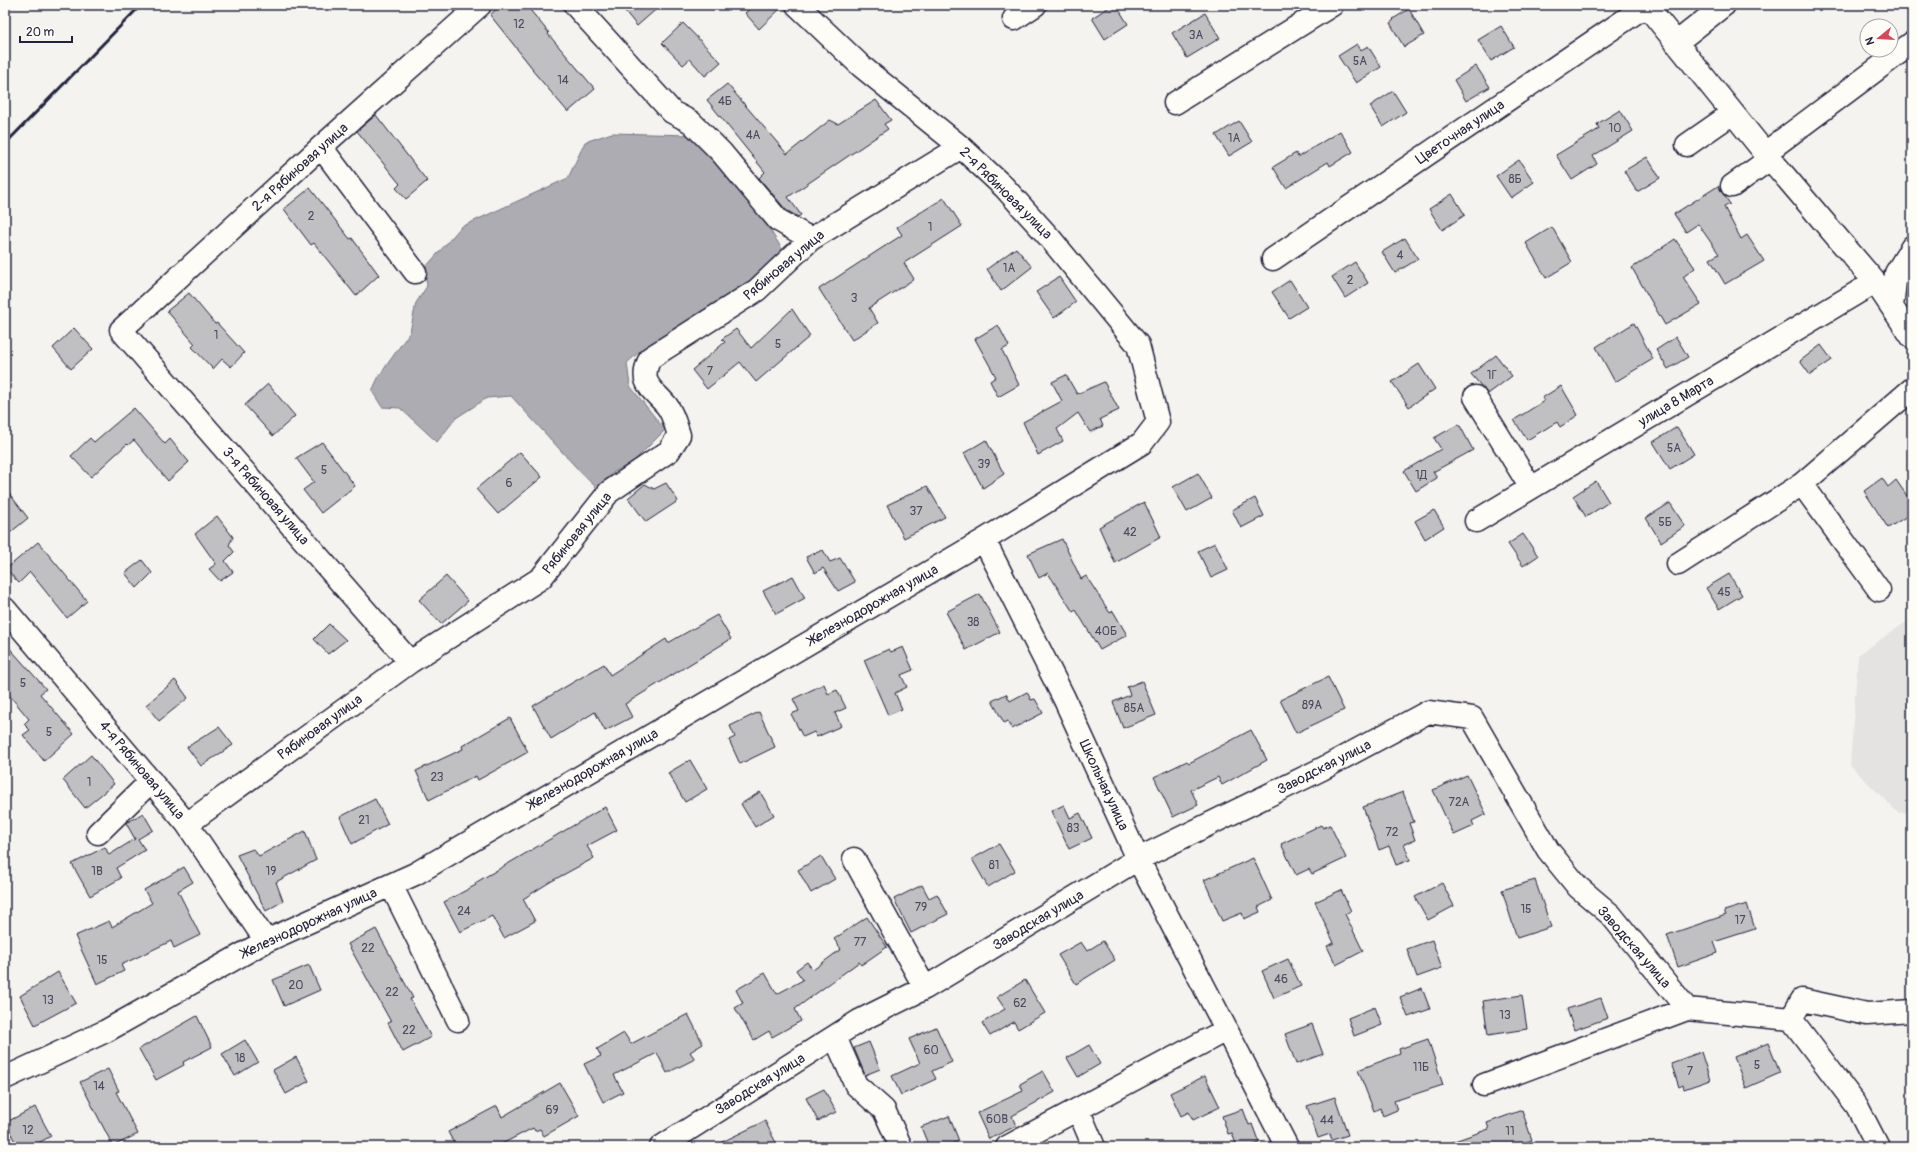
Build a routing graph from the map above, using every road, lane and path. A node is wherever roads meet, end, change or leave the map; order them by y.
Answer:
1 (480, 5) edge
2 (575, 5) edge
3 (797, 5) edge
4 (1035, 5) edge
5 (1332, 5) edge
6 (1646, 5) edge
7 (1724, 5) edge
8 (1014, 19) dead end
9 (1676, 43) junction
10 (1912, 43) edge
11 (1175, 103) dead end
12 (1733, 113) junction
13 (1687, 145) dead end
14 (321, 147) junction
15 (961, 147) junction
16 (1768, 156) junction
17 (1732, 186) dead end
18 (811, 239) junction
19 (1912, 247) edge
20 (1273, 259) dead end
21 (415, 272) dead end
22 (1875, 282) junction
23 (1892, 306) junction
24 (121, 330) joint
25 (1912, 337) edge
26 (1912, 389) edge
27 (1475, 397) dead end
28 (1158, 422) joint
29 (1802, 484) junction
30 (1531, 488) junction
31 (1476, 521) dead end
32 (984, 540) junction
33 (1678, 564) dead end
34 (1879, 590) dead end
35 (5, 609) edge
36 (410, 662) junction
37 (151, 781) junction
38 (187, 824) junction
39 (98, 833) dead end
40 (854, 859) dead end
41 (1138, 859) junction
42 (391, 884) junction
43 (266, 941) junction
44 (925, 988) junction
45 (1687, 1009) junction
46 (1912, 1011) edge
47 (1791, 1019) junction
48 (458, 1020) dead end
49 (1226, 1030) junction
50 (835, 1037) junction
51 (5, 1078) edge
52 (1484, 1086) dead end
53 (1078, 1109) junction
54 (661, 1147) edge
55 (901, 1147) edge
56 (1007, 1147) edge
57 (1094, 1147) edge
58 (1287, 1147) edge
59 (1878, 1147) edge

1 - 14 street, 2-я Рябиновая улица
2 - 18 street
3 - 15 street, 2-я Рябиновая улица
4 - 8 street
5 - 11 street
6 - 9 street
6 - 20 street, Цветочная улица
7 - 9 street
9 - 12 street
10 - 16 street
12 - 13 street
12 - 16 street
14 - 21 street
14 - 24 street, 2-я Рябиновая улица
15 - 18 street, Рябиновая улица
15 - 28 street, 2-я Рябиновая улица
16 - 17 street
16 - 22 street
18 - 36 street, Рябиновая улица
19 - 23 street
22 - 23 street
22 - 30 street, улица 8 Марта
23 - 25 street
24 - 36 street, 3-я Рябиновая улица
26 - 29 street
27 - 30 street
28 - 32 street, Железнодорожная улица
29 - 33 street
29 - 34 street
30 - 31 street, улица 8 Марта
32 - 41 street, Школьная улица
32 - 42 street, Железнодорожная улица
35 - 37 street, 4-я Рябиновая улица
36 - 38 street, Рябиновая улица
37 - 38 street, 4-я Рябиновая улица
37 - 39 street
38 - 43 street, 4-я Рябиновая улица
40 - 44 street
41 - 44 street, Заводская улица
41 - 45 street, Заводская улица
41 - 49 street, Школьная улица
42 - 43 street, Железнодорожная улица
42 - 48 street
43 - 51 street, Железнодорожная улица
44 - 50 street, Заводская улица
45 - 47 street
45 - 52 street
46 - 47 street
47 - 59 street
49 - 53 street
49 - 58 street, Школьная улица
50 - 54 street, Заводская улица
50 - 55 street
53 - 56 street
53 - 57 street

